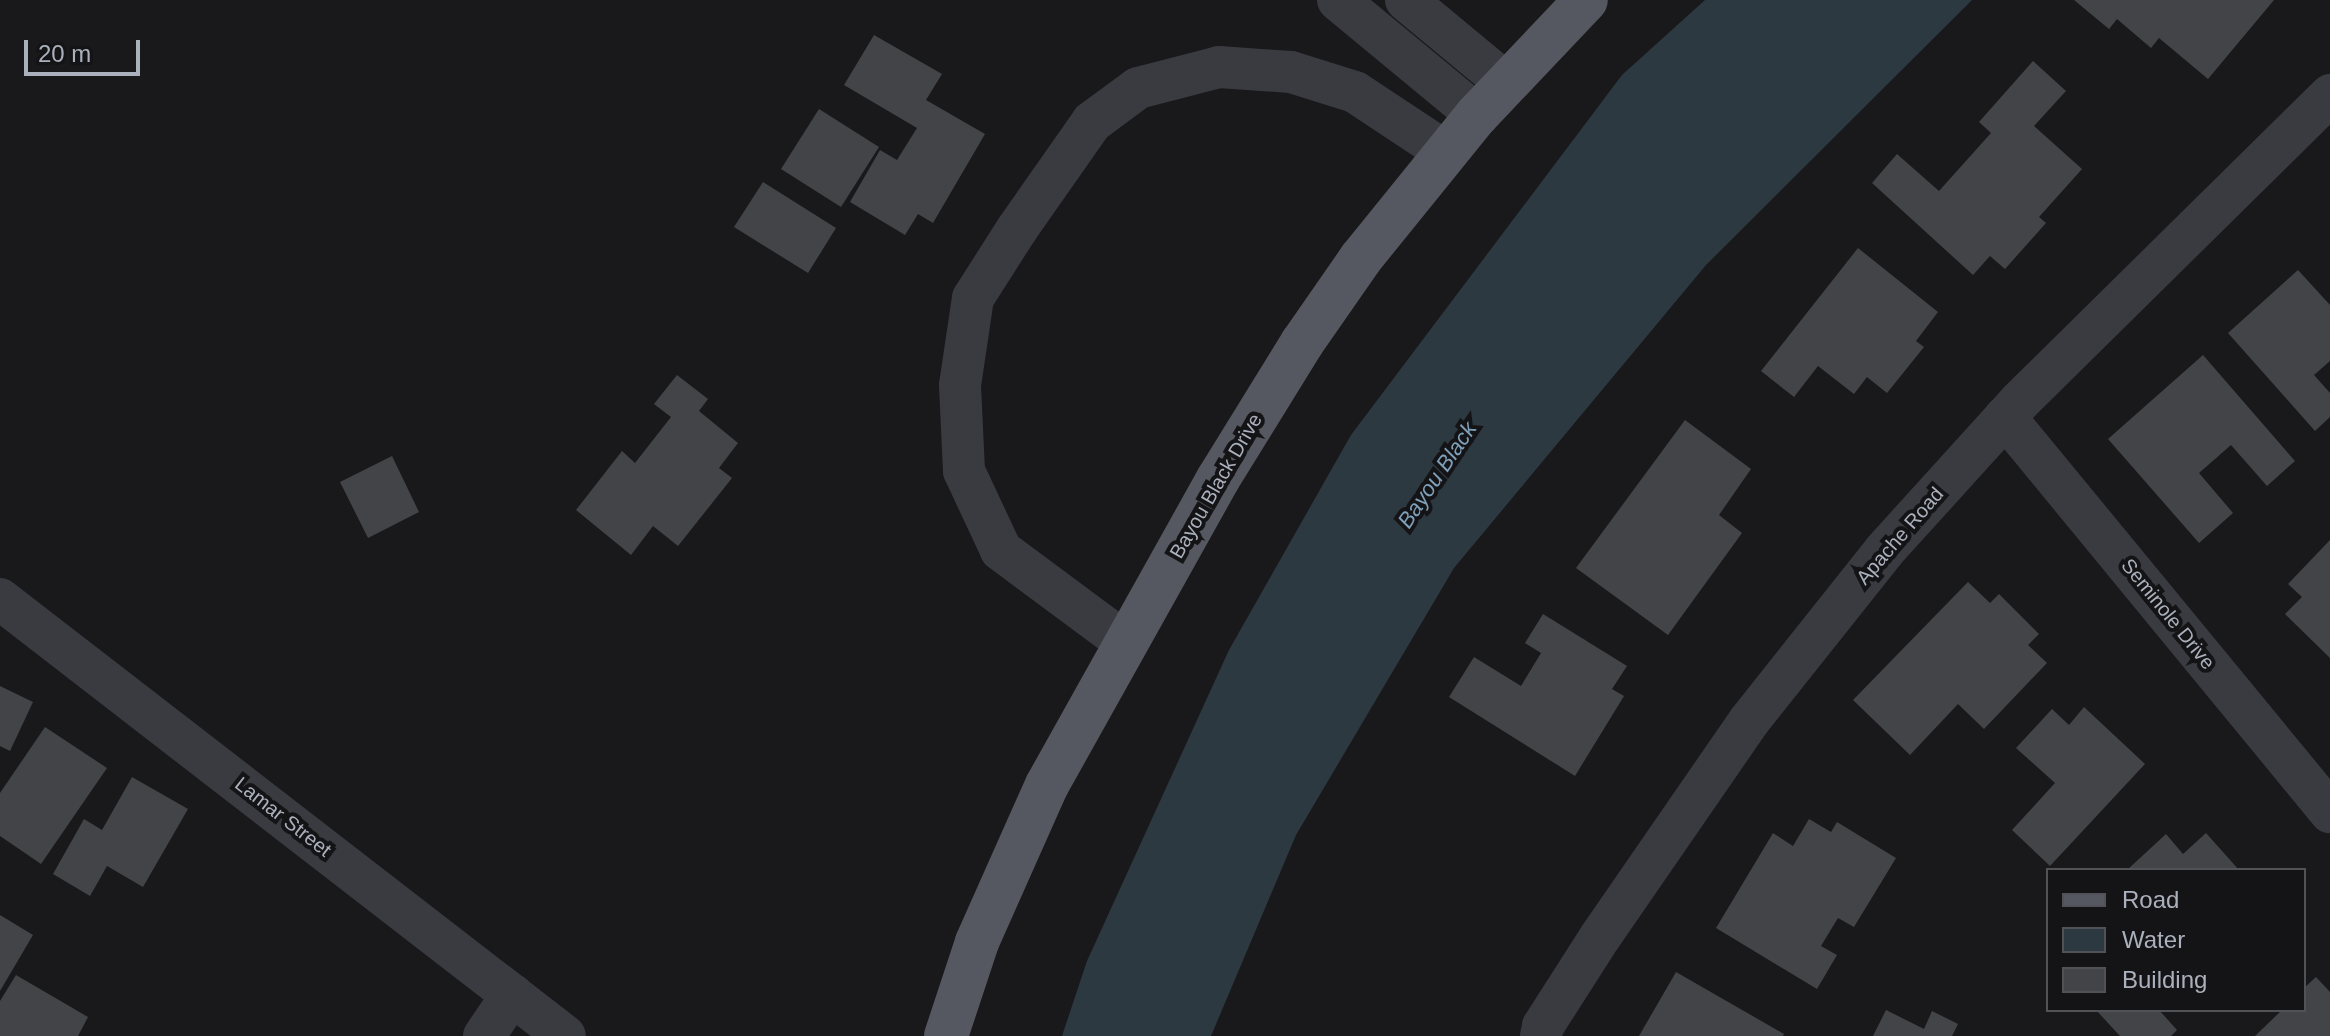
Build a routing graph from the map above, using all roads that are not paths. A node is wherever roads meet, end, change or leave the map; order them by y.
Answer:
1 (1338, 0) edge
2 (1406, 0) edge
3 (1586, 0) edge
4 (1507, 84) junction
5 (2330, 95) edge
6 (1477, 115) junction
7 (1447, 153) junction
8 (2005, 417) junction
9 (0, 599) edge
10 (1126, 643) junction
11 (2330, 812) edge
12 (512, 995) junction
13 (484, 1036) edge
14 (565, 1036) edge
15 (946, 1036) edge
16 (1541, 1036) edge

1 - 6 street
2 - 4 street
3 - 4 main road, Bayou Black Drive
4 - 6 main road, Bayou Black Drive
5 - 8 street, Apache Road
6 - 7 main road, Bayou Black Drive
7 - 10 main road, Bayou Black Drive
7 - 10 street
8 - 11 street, Seminole Drive
8 - 16 street, Apache Road
9 - 12 street, Lamar Street
10 - 15 main road, Bayou Black Drive
12 - 13 street
12 - 14 street, Lamar Street

